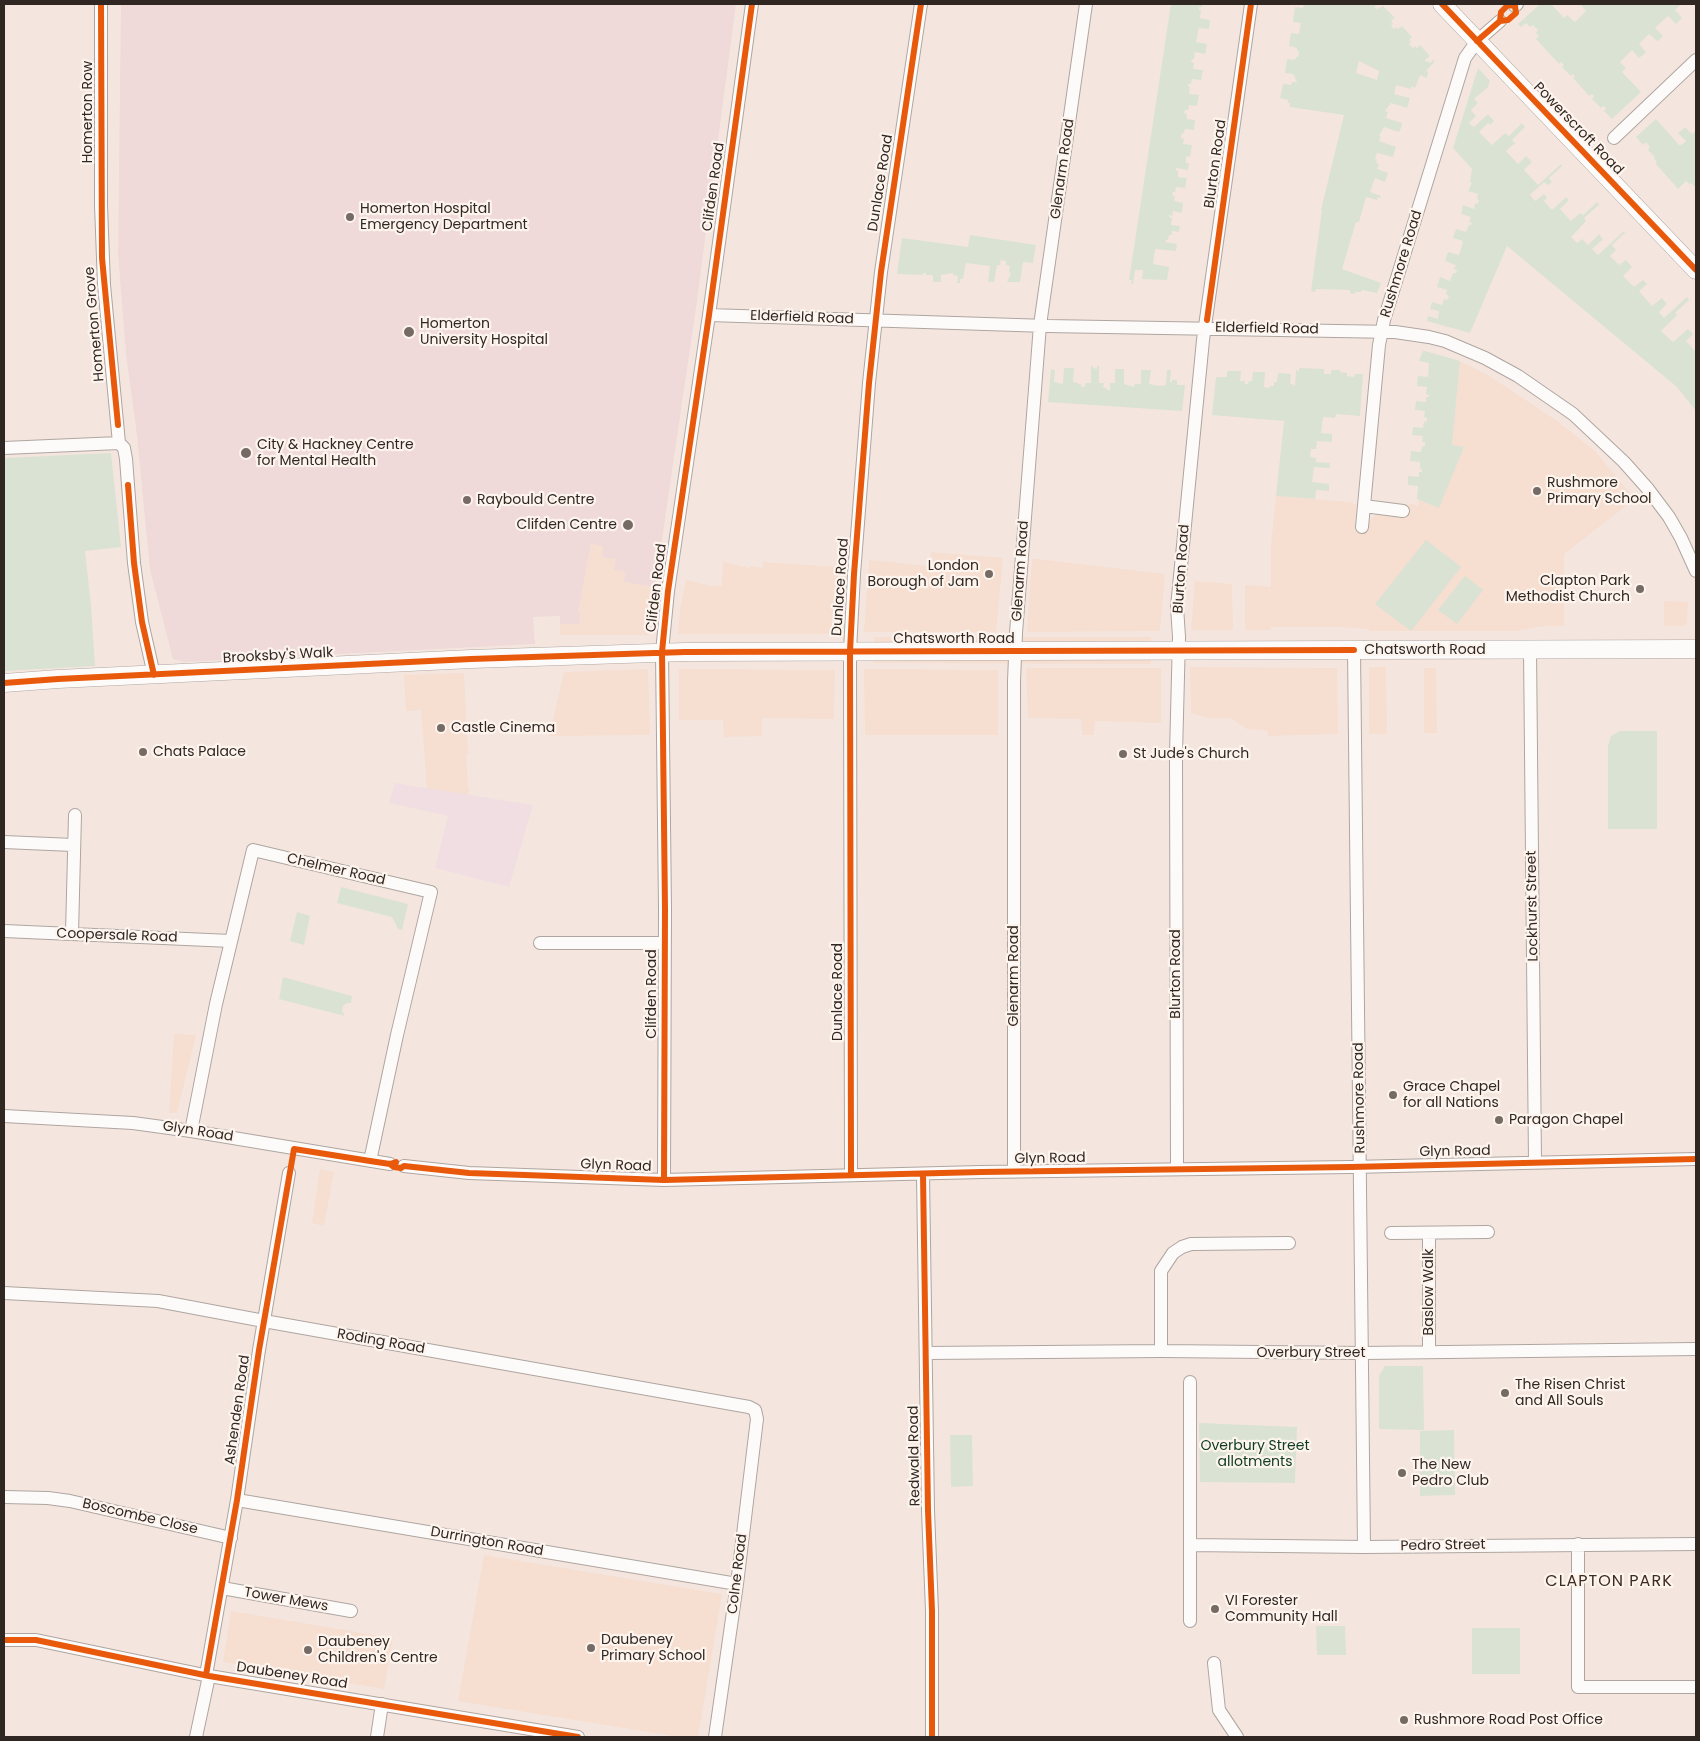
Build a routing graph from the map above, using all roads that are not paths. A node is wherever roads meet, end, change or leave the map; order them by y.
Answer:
1 (101, 4) edge
2 (752, 4) edge
3 (921, 4) edge
4 (1086, 4) edge
5 (1251, 4) edge
6 (1442, 4) edge
7 (1500, 21) dead end
8 (1478, 41) junction
9 (1696, 60) edge
10 (1614, 138) dead end
11 (101, 221) joint
12 (1696, 270) edge
13 (709, 315) junction
14 (875, 321) junction
15 (1040, 325) junction
16 (1206, 328) junction
17 (1382, 332) junction
18 (120, 443) junction
19 (4, 448) edge
20 (1364, 506) junction
21 (1404, 511) dead end
22 (1362, 527) dead end
23 (1696, 571) edge
24 (1530, 649) junction
25 (1696, 649) edge
26 (1178, 650) junction
27 (1354, 650) junction
28 (850, 651) junction
29 (662, 652) junction
30 (1016, 652) junction
31 (554, 656) joint
32 (154, 674) junction
33 (4, 683) edge
34 (75, 815) dead end
35 (4, 842) edge
36 (73, 845) junction
37 (4, 931) edge
38 (72, 934) junction
39 (231, 940) junction
40 (540, 943) dead end
41 (664, 943) junction
42 (4, 1116) edge
43 (191, 1130) junction
44 (1696, 1159) edge
45 (370, 1161) junction
46 (1535, 1162) junction
47 (390, 1164) dead end
48 (404, 1166) dead end
49 (1360, 1167) junction
50 (1177, 1169) junction
51 (1014, 1172) junction
52 (289, 1173) dead end
53 (923, 1174) junction
54 (851, 1175) junction
55 (664, 1180) junction
56 (1488, 1232) dead end
57 (1391, 1233) dead end
58 (1429, 1233) junction
59 (1289, 1243) dead end
60 (4, 1293) edge
61 (264, 1321) junction
62 (1696, 1349) edge
63 (1161, 1351) junction
64 (926, 1352) junction
65 (1429, 1352) junction
66 (1363, 1353) junction
67 (1190, 1382) dead end
68 (755, 1410) joint
69 (4, 1497) edge
70 (238, 1500) junction
71 (231, 1538) junction
72 (1578, 1544) junction
73 (1696, 1544) edge
74 (1190, 1545) junction
75 (1364, 1547) junction
76 (737, 1584) junction
77 (222, 1588) junction
78 (351, 1611) dead end
79 (1190, 1621) dead end
80 (4, 1640) edge
81 (1214, 1663) dead end
82 (208, 1675) junction
83 (1696, 1687) edge
84 (382, 1704) junction
85 (196, 1737) edge
86 (377, 1737) edge
87 (578, 1737) edge
88 (715, 1737) edge
89 (932, 1737) edge
90 (1237, 1737) edge

1 - 11 street, Homerton Row
2 - 13 street, Clifden Road
3 - 14 street, Dunlace Road
4 - 15 street, Glenarm Road
5 - 16 street, Blurton Road
6 - 8 street, Powerscroft Road
7 - 8 street, Rushmore Road
8 - 12 street, Powerscroft Road
8 - 17 street, Rushmore Road
9 - 10 street
11 - 18 street, Homerton Grove
13 - 14 street, Elderfield Road
13 - 29 street, Clifden Road
14 - 15 street, Elderfield Road
14 - 28 street, Dunlace Road
15 - 16 street, Elderfield Road
15 - 30 street, Glenarm Road
16 - 17 street, Elderfield Road
16 - 26 street, Blurton Road
17 - 20 street, Rushmore Road
17 - 23 street, Elderfield Road
18 - 19 street
18 - 32 street, Homerton Grove
20 - 21 street
20 - 22 street, Rushmore Road
24 - 25 street, Chatsworth Road
24 - 27 street, Chatsworth Road
24 - 46 street, Lockhurst Street
26 - 27 street, Chatsworth Road
26 - 30 street, Chatsworth Road
26 - 50 street, Blurton Road
27 - 49 street, Rushmore Road
28 - 29 street, Chatsworth Road
28 - 30 street, Chatsworth Road
28 - 54 street, Dunlace Road
29 - 31 street, Chatsworth Road
29 - 41 street, Clifden Road
30 - 51 street, Glenarm Road
31 - 32 street, Brooksby's Walk
32 - 33 street, Brooksby's Walk
34 - 36 street
35 - 36 street
36 - 38 street
37 - 38 street, Coopersale Road
38 - 39 street, Coopersale Road
39 - 43 street, Chelmer Road
39 - 45 street, Chelmer Road
40 - 41 street
41 - 55 street, Clifden Road
42 - 43 street, Glyn Road
43 - 45 street, Glyn Road
44 - 46 street, Glyn Road
45 - 47 street, Glyn Road
46 - 49 street, Glyn Road
48 - 55 street, Glyn Road
49 - 50 street, Glyn Road
49 - 66 street, Rushmore Road
50 - 51 street, Glyn Road
51 - 53 street, Glyn Road
52 - 61 street, Ashenden Road
53 - 54 street, Glyn Road
53 - 64 street, Redwald Road
54 - 55 street, Glyn Road
56 - 58 street, Baslow Walk
57 - 58 street, Baslow Walk
58 - 65 street, Baslow Walk
59 - 63 street
60 - 61 street, Roding Road
61 - 68 street, Roding Road
61 - 70 street, Ashenden Road
62 - 65 street, Overbury Street
63 - 64 street, Overbury Street
63 - 66 street, Overbury Street
64 - 89 street, Redwald Road
65 - 66 street, Overbury Street
66 - 75 street, Rushmore Road
67 - 74 street
68 - 76 street, Colne Road
69 - 71 street, Boscombe Close
70 - 71 street, Ashenden Road
70 - 76 street, Durrington Road
71 - 77 street, Ashenden Road
72 - 73 street, Pedro Street
72 - 75 street, Pedro Street
72 - 83 street
74 - 75 street, Pedro Street
74 - 79 street
76 - 88 street, Colne Road
77 - 78 street, Tower Mews
77 - 82 street, Ashenden Road
80 - 82 street, Daubeney Road
81 - 90 street
82 - 84 street, Daubeney Road
82 - 85 street, Ashenden Road
84 - 86 street
84 - 87 street, Daubeney Road

